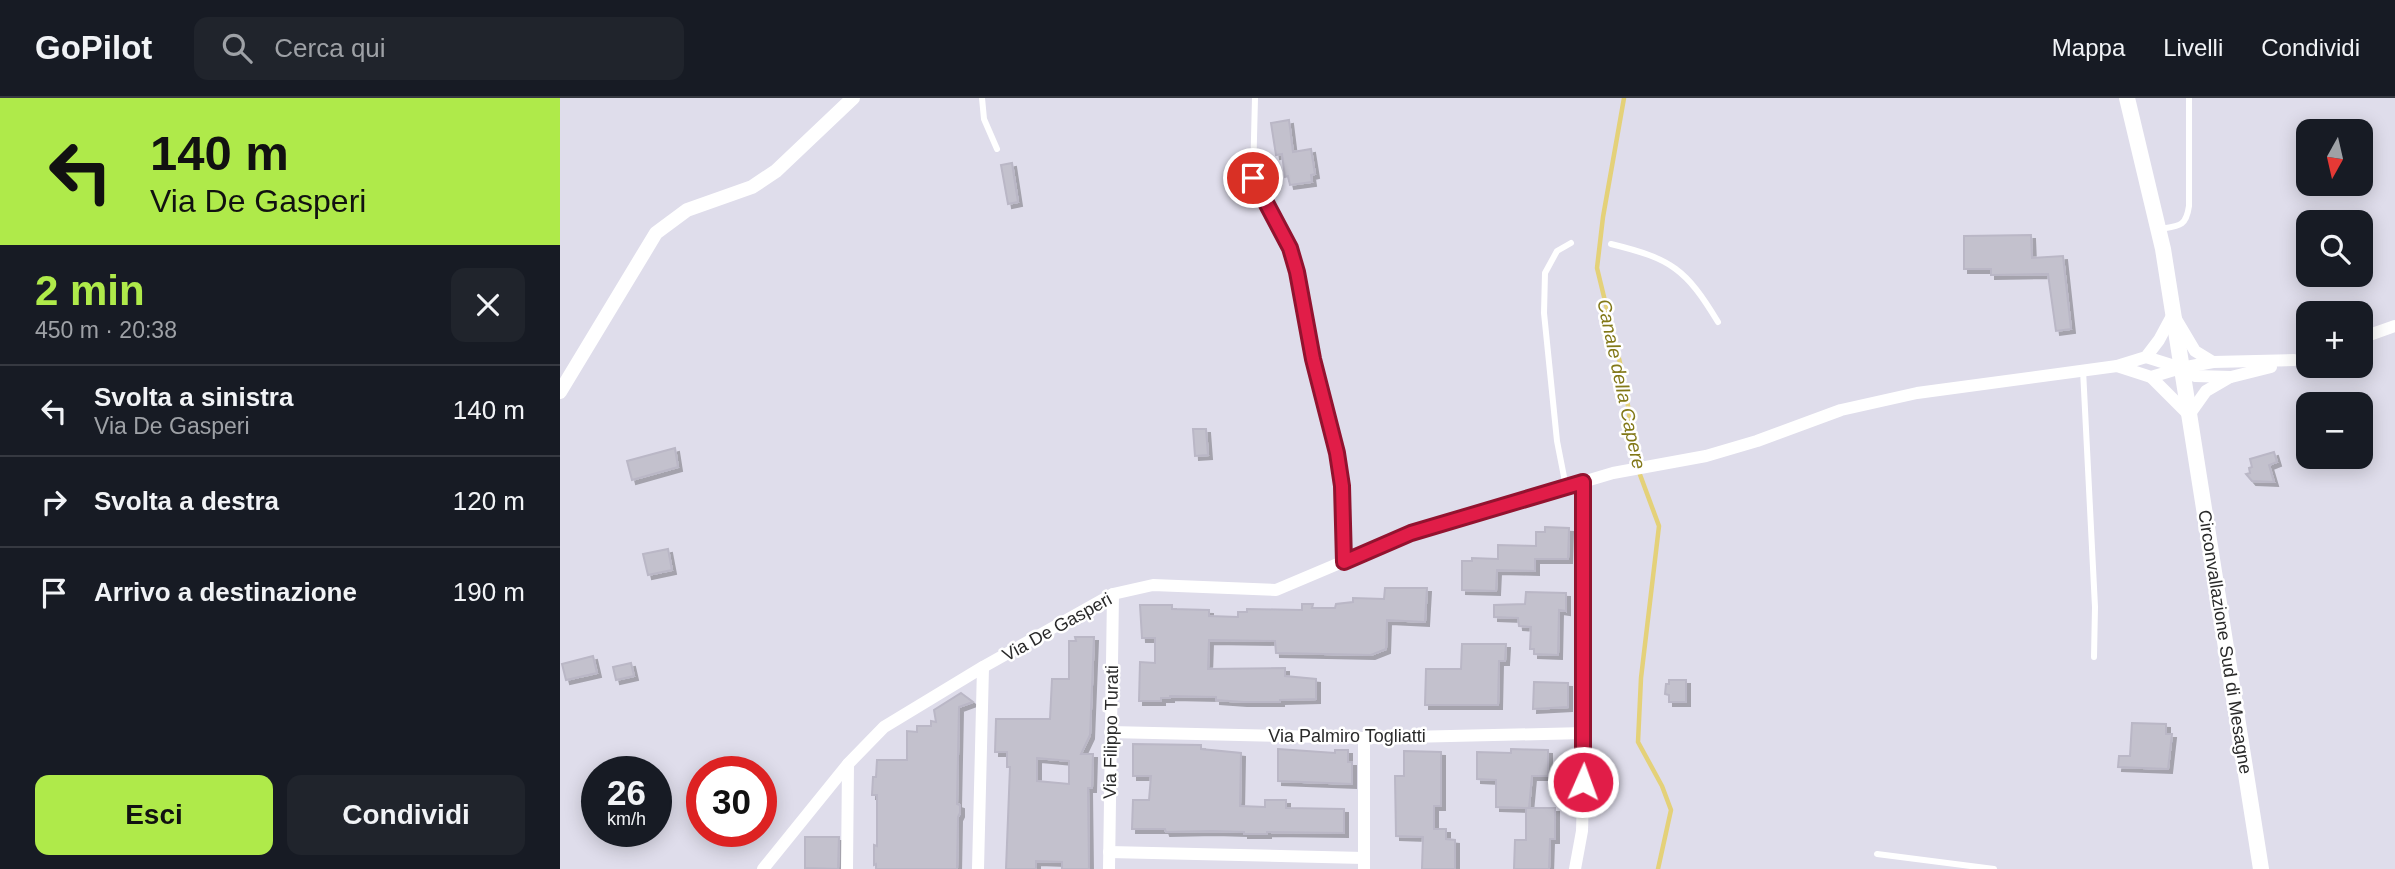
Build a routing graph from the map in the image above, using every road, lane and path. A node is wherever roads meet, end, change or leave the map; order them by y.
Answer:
1 (853, 98) edge
2 (982, 98) edge
3 (1255, 98) edge
4 (2127, 98) edge
5 (2189, 98) edge
6 (997, 149) dead end
7 (2160, 229) junction
8 (1571, 243) dead end
9 (1611, 244) dead end
10 (2173, 314) junction
11 (1718, 322) dead end
12 (2395, 327) edge
13 (2373, 334) edge
14 (2146, 357) junction
15 (2294, 360) joint
16 (2213, 362) junction
17 (2117, 366) junction
18 (2181, 368) junction
19 (2083, 370) junction
20 (2151, 377) junction
21 (2231, 377) junction
22 (560, 392) edge
23 (2189, 415) junction
24 (1583, 482) junction
25 (1566, 487) junction
26 (1344, 562) junction
27 (1113, 594) junction
28 (2094, 657) dead end
29 (984, 667) junction
30 (1110, 732) junction
31 (1585, 733) junction
32 (1364, 738) junction
33 (848, 764) junction
34 (1109, 852) junction
35 (1877, 854) dead end
36 (1364, 863) edge
37 (763, 869) edge
38 (847, 869) edge
39 (978, 869) edge
40 (1109, 869) edge
41 (1575, 869) edge
42 (1994, 869) edge
43 (2261, 869) edge

1 - 22 street
2 - 6 lane
3 - 26 lane
4 - 7 main road, Circonvallazione Sud di Mesagne
5 - 7 lane
7 - 10 main road, Circonvallazione Sud di Mesagne
8 - 25 lane
9 - 11 lane
10 - 14 street
10 - 16 street
10 - 18 main road, Circonvallazione Sud di Mesagne
12 - 13 street
14 - 17 street
14 - 18 street
15 - 16 street
15 - 21 street
16 - 18 street
17 - 19 street, Via De Gasperi
17 - 20 street
18 - 20 street
18 - 21 street
18 - 23 main road, Circonvallazione Sud di Mesagne
19 - 24 street, Via De Gasperi
19 - 28 lane
20 - 23 street
21 - 23 street
23 - 43 main road, Circonvallazione Sud di Mesagne
24 - 25 street, Via De Gasperi
24 - 31 street
25 - 26 street, Via De Gasperi
26 - 27 street, Via De Gasperi
27 - 29 street, Via De Gasperi
27 - 30 street, Via Filippo Turati
29 - 33 street, Via De Gasperi
29 - 39 street
30 - 32 street, Via Palmiro Togliatti
30 - 34 street, Via Filippo Turati
31 - 32 street, Via Palmiro Togliatti
31 - 41 street
32 - 36 street
33 - 37 street, Via De Gasperi
33 - 38 street
34 - 36 street
34 - 40 street, Via Filippo Turati
35 - 42 lane

